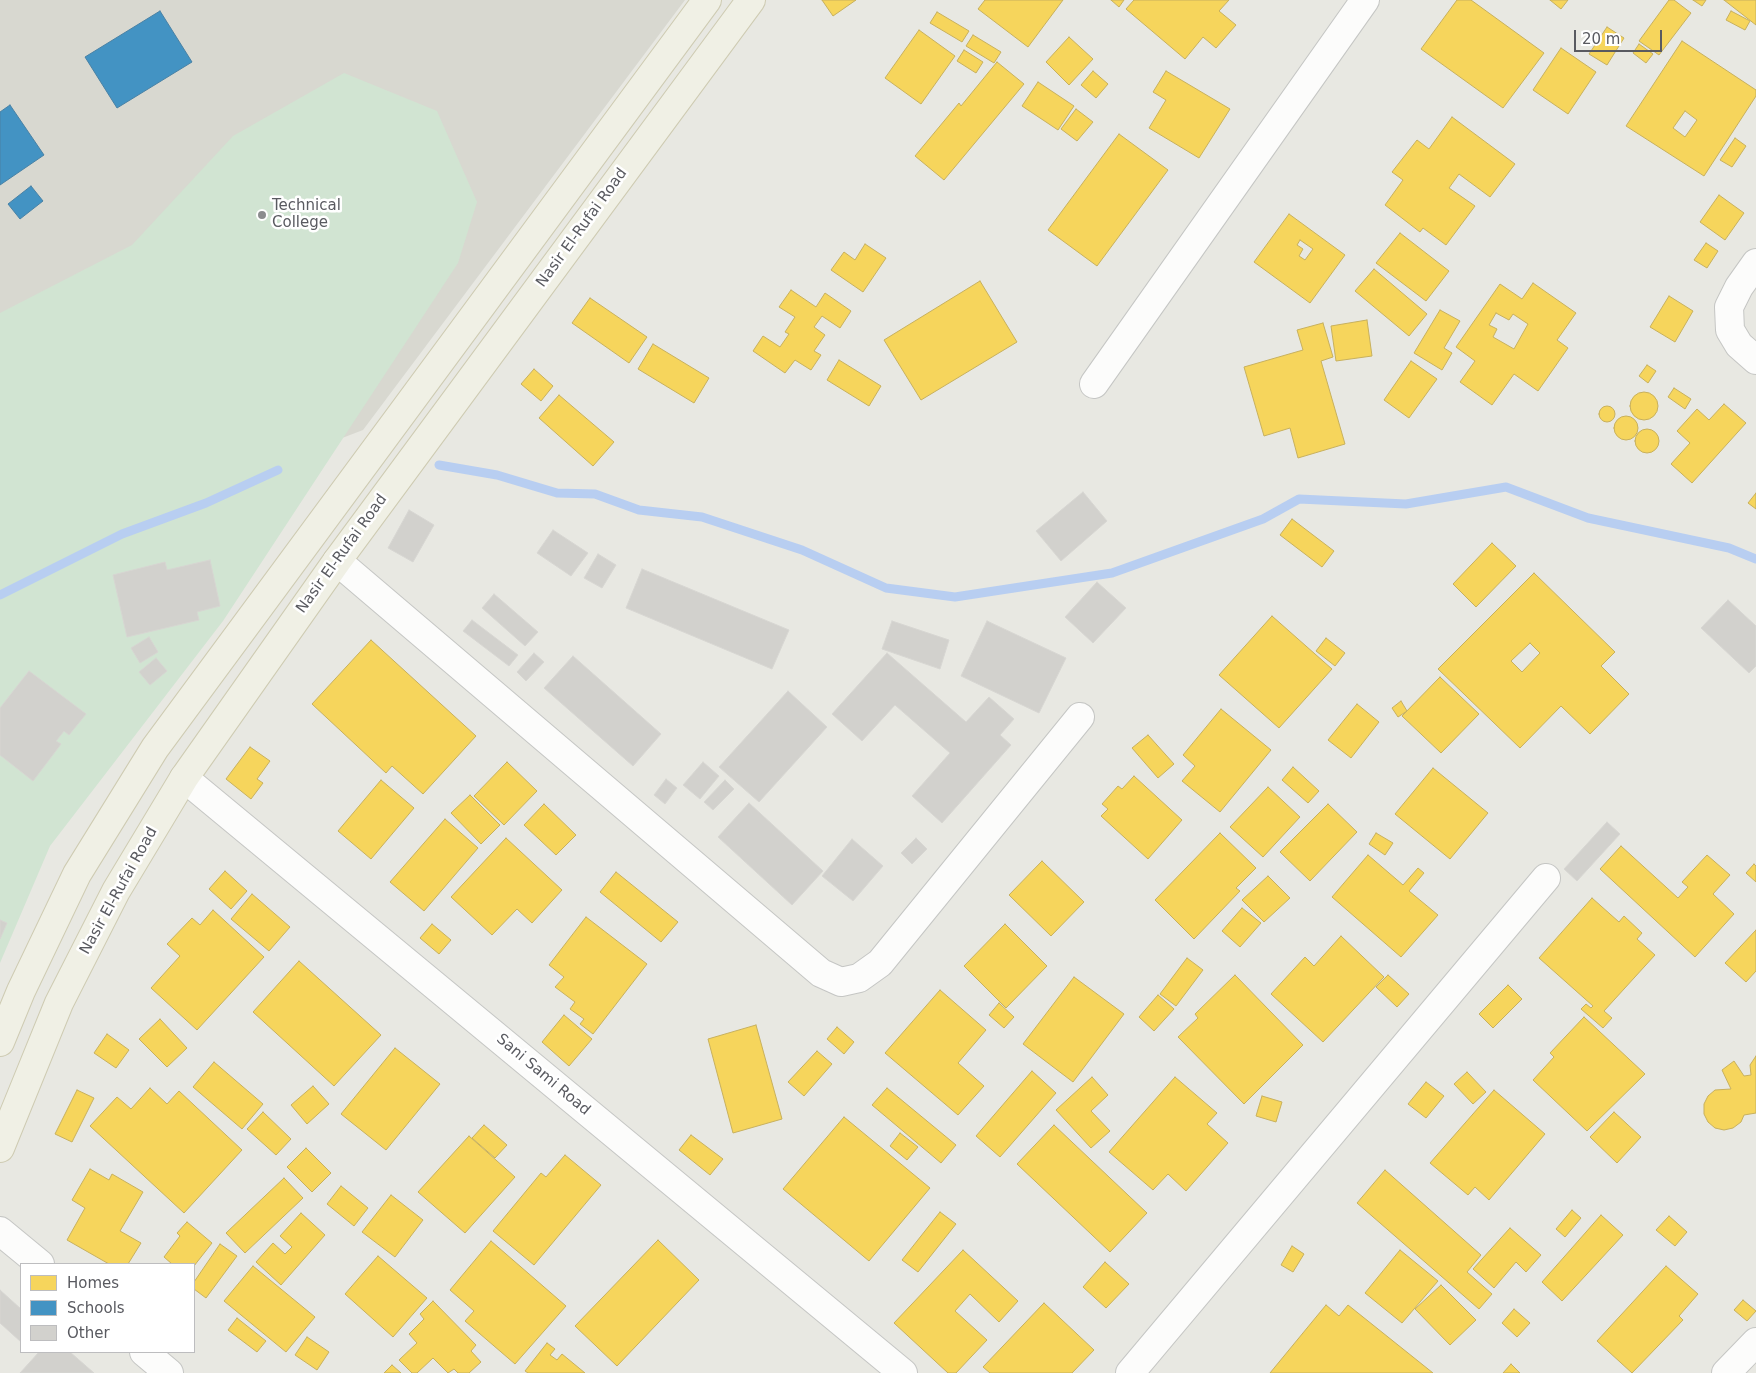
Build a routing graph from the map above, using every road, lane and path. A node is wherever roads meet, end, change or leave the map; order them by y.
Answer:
1 (707, 0) edge
2 (751, 0) edge
3 (1366, 0) edge
4 (1756, 263) edge
5 (509, 266) junction
6 (540, 286) junction
7 (1756, 360) edge
8 (1094, 384) dead end
9 (337, 560) junction
10 (1080, 717) dead end
11 (184, 778) junction
12 (1546, 878) dead end
13 (0, 1042) edge
14 (0, 1148) edge
15 (0, 1231) edge
16 (39, 1263) edge
17 (1756, 1342) edge
18 (145, 1353) edge
19 (169, 1373) edge
20 (903, 1373) edge
21 (1130, 1373) edge
22 (1726, 1373) edge

1 - 5 main road
2 - 6 main road, Nasir El-Rufai Road
3 - 8 street
4 - 7 street
5 - 6 main road
5 - 13 main road
6 - 9 main road, Nasir El-Rufai Road
9 - 10 street
9 - 11 main road, Nasir El-Rufai Road
11 - 14 main road, Nasir El-Rufai Road
11 - 20 street, Sani Sami Road
12 - 21 street
15 - 16 street
17 - 22 street
18 - 19 street

